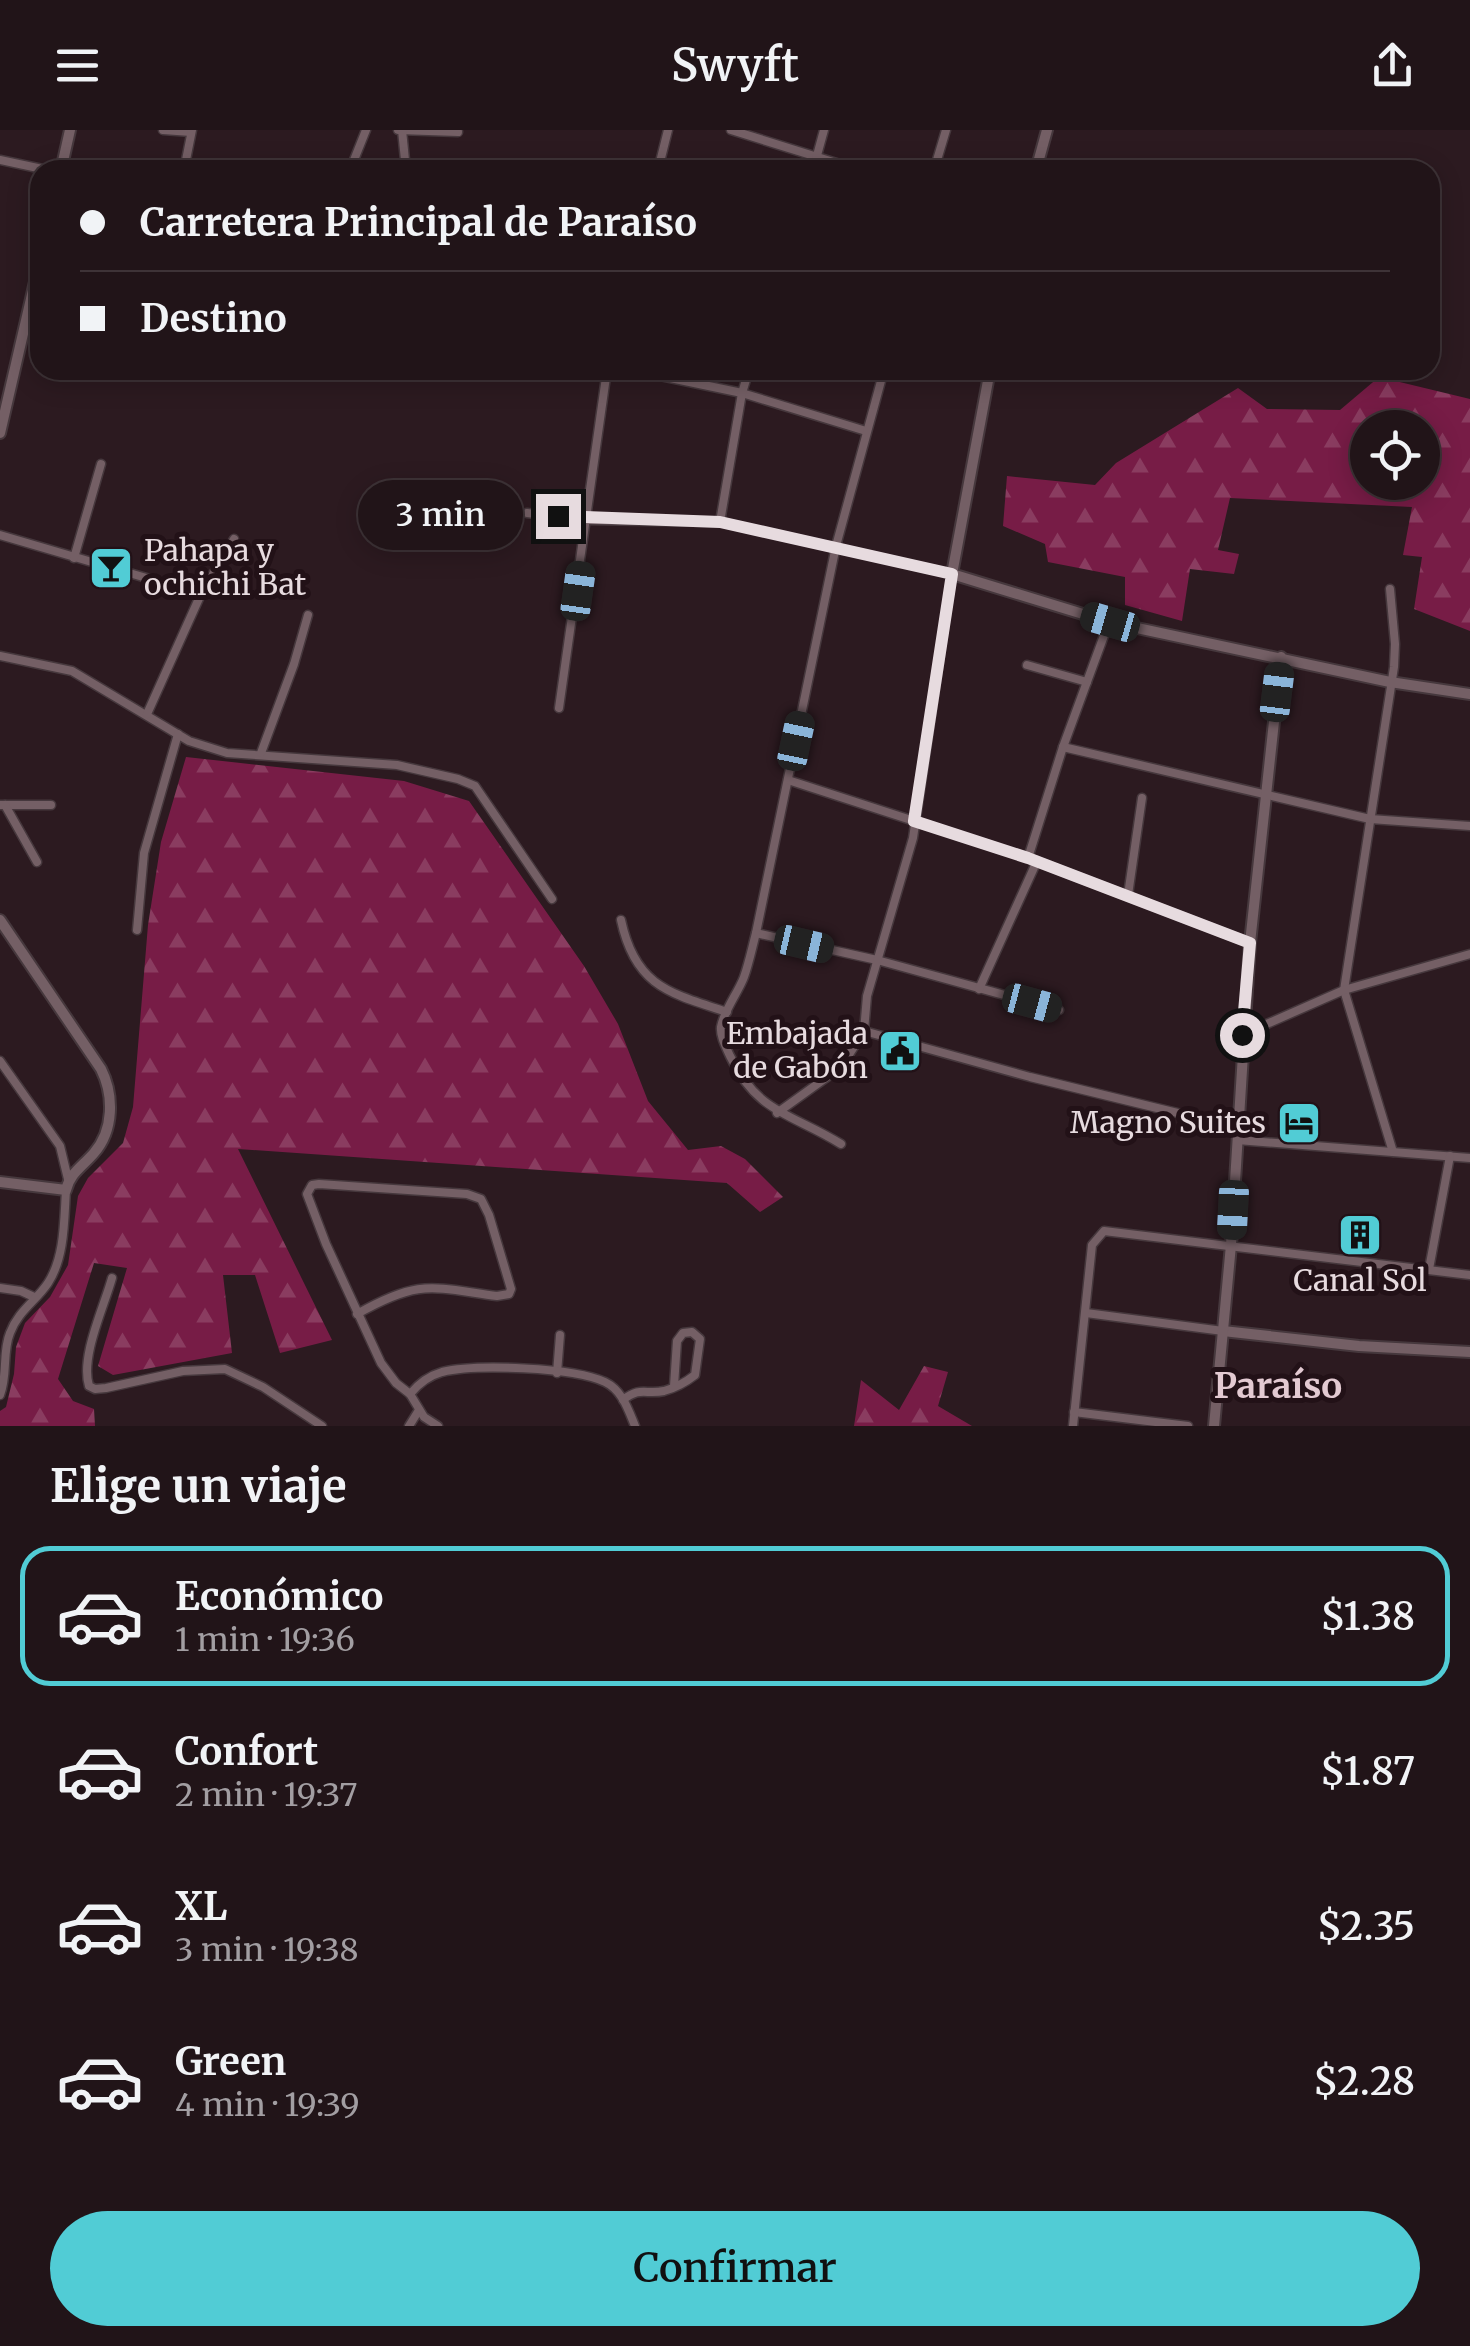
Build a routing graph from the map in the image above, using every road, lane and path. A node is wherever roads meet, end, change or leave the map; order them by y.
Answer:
1 (70, 130) edge
2 (163, 130) edge
3 (366, 130) edge
4 (401, 130) edge
5 (668, 130) edge
6 (731, 130) edge
7 (824, 130) edge
8 (946, 130) edge
9 (1047, 130) edge
10 (192, 131) edge
11 (458, 132) edge
12 (817, 156) junction
13 (0, 160) edge
14 (63, 160) edge
15 (186, 160) edge
16 (354, 160) edge
17 (405, 160) edge
18 (660, 160) edge
19 (816, 160) edge
20 (829, 160) edge
21 (937, 160) edge
22 (1039, 160) edge
23 (30, 166) edge
24 (30, 295) edge
25 (606, 380) edge
26 (682, 380) edge
27 (746, 380) edge
28 (881, 380) edge
29 (988, 380) edge
30 (4, 386) edge
31 (742, 392) junction
32 (866, 431) junction
33 (0, 434) edge
34 (102, 464) dead end
35 (527, 513) dead end
36 (588, 520) junction
37 (720, 522) junction
38 (0, 535) edge
39 (234, 539) dead end
40 (836, 546) junction
41 (74, 558) junction
42 (952, 574) junction
43 (1390, 589) dead end
44 (201, 594) junction
45 (308, 616) dead end
46 (1110, 622) junction
47 (0, 656) edge
48 (1281, 657) junction
49 (1027, 665) dead end
50 (1087, 682) junction
51 (1390, 682) junction
52 (1470, 694) edge
53 (559, 708) dead end
54 (148, 714) junction
55 (178, 734) junction
56 (1064, 747) junction
57 (261, 753) junction
58 (788, 780) junction
59 (1264, 796) junction
60 (1142, 798) dead end
61 (2, 805) edge
62 (51, 805) dead end
63 (1370, 819) junction
64 (914, 821) junction
65 (1470, 826) edge
66 (1032, 859) junction
67 (37, 862) dead end
68 (1128, 895) junction
69 (552, 899) dead end
70 (0, 920) edge
71 (620, 920) dead end
72 (137, 930) dead end
73 (756, 933) junction
74 (1250, 943) junction
75 (1470, 954) edge
76 (877, 960) junction
77 (980, 989) junction
78 (1344, 990) junction
79 (1059, 1010) dead end
80 (727, 1012) junction
81 (864, 1031) junction
82 (1242, 1035) junction
83 (0, 1061) edge
84 (0, 1082) edge
85 (17, 1084) junction
86 (777, 1113) junction
87 (1239, 1128) junction
88 (1237, 1140) junction
89 (840, 1144) dead end
90 (1393, 1152) junction
91 (1450, 1156) junction
92 (1470, 1158) edge
93 (0, 1182) edge
94 (67, 1185) junction
95 (1231, 1245) junction
96 (1428, 1269) junction
97 (1470, 1274) edge
98 (112, 1278) dead end
99 (0, 1288) edge
100 (34, 1298) junction
101 (1086, 1313) junction
102 (357, 1314) junction
103 (1224, 1331) junction
104 (560, 1335) dead end
105 (1470, 1352) edge
106 (557, 1373) junction
107 (674, 1386) junction
108 (410, 1394) junction
109 (0, 1395) edge
110 (623, 1400) junction
111 (418, 1410) junction
112 (1074, 1412) junction
113 (322, 1426) edge
114 (410, 1426) edge
115 (438, 1426) edge
116 (634, 1426) edge
117 (1073, 1426) edge
118 (1188, 1426) edge
119 (1214, 1426) edge

1 - 14 street
2 - 10 street
3 - 16 street
4 - 11 street
4 - 17 street
5 - 18 street
6 - 12 street
7 - 12 street
8 - 21 street
9 - 22 street
10 - 15 street
12 - 19 street
12 - 20 street
13 - 23 street
24 - 30 street
25 - 36 street
26 - 31 street
27 - 31 street
28 - 32 street
29 - 42 street
30 - 33 street
31 - 32 street
31 - 37 street
32 - 40 street
34 - 41 street
35 - 36 street
36 - 37 street
36 - 53 street
37 - 40 street
38 - 41 street
39 - 44 street
40 - 42 street
40 - 58 street
41 - 44 street
42 - 46 street
42 - 64 street
43 - 51 street
44 - 54 street
45 - 57 street
46 - 48 street
46 - 50 street
47 - 54 street
48 - 51 street
48 - 59 street
49 - 50 street
50 - 56 street
51 - 52 street
51 - 63 street
54 - 55 street
55 - 57 street
55 - 72 street
56 - 59 street
56 - 66 street
57 - 69 street
58 - 64 street
58 - 73 street
59 - 63 street
59 - 74 street
60 - 68 street
61 - 62 street
61 - 67 street
63 - 65 street
63 - 78 street
64 - 66 street
64 - 76 street
66 - 68 street
66 - 77 street
68 - 74 street
70 - 94 street
71 - 80 street
73 - 76 street
73 - 80 street
74 - 82 street
75 - 78 street
76 - 77 street
76 - 81 street
77 - 79 street
78 - 82 street
78 - 90 street
80 - 86 street
81 - 86 street
81 - 87 street
82 - 87 street
83 - 85 street
84 - 85 street
85 - 94 street
86 - 89 street
87 - 88 street
88 - 90 street
88 - 95 street
90 - 91 street
91 - 92 street
91 - 96 street
93 - 94 street
94 - 100 street
95 - 96 street
95 - 101 street
95 - 103 street
96 - 97 street
98 - 113 street
99 - 100 street
100 - 109 street
101 - 103 street
101 - 112 street
102 - 102 street
102 - 108 street
103 - 105 street
103 - 119 street
104 - 106 street
106 - 108 street
106 - 110 street
107 - 107 street
107 - 110 street
108 - 111 street
110 - 116 street
111 - 114 street
111 - 115 street
112 - 117 street
112 - 118 street

